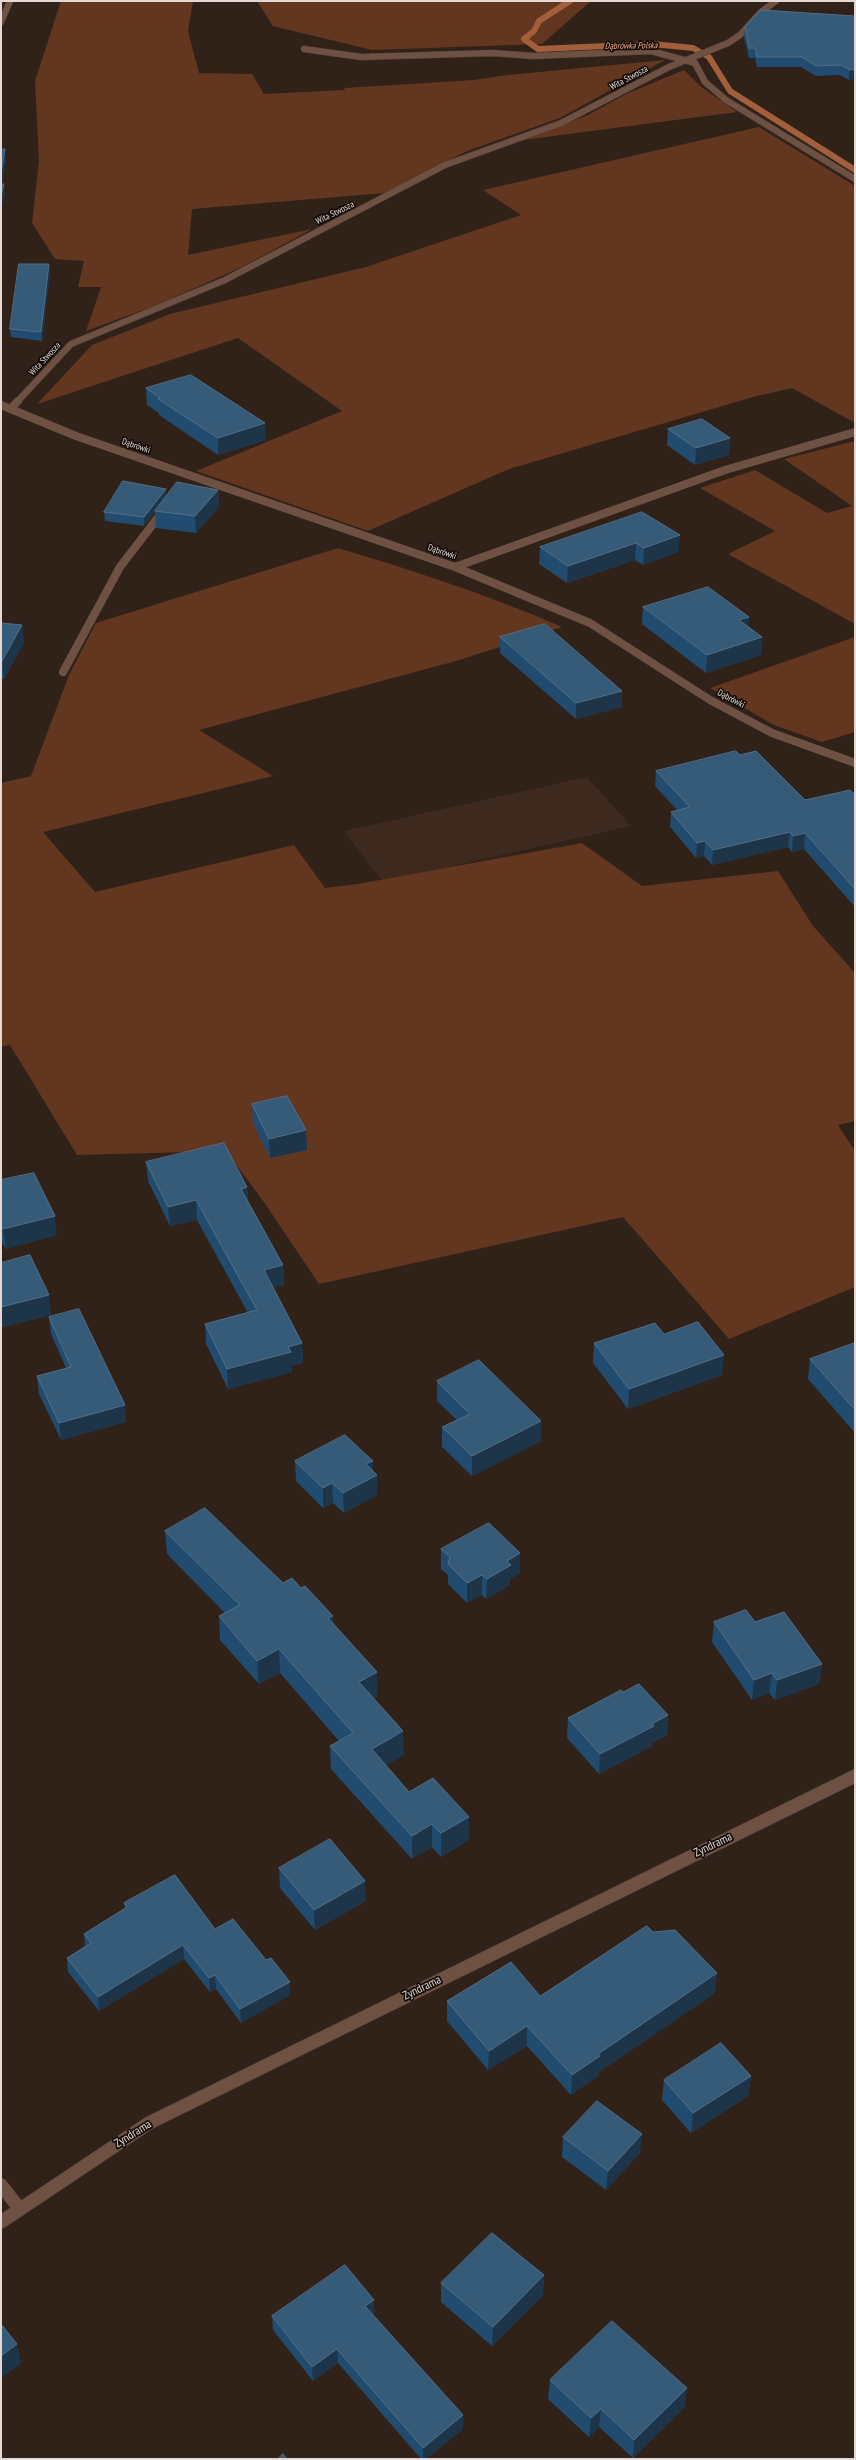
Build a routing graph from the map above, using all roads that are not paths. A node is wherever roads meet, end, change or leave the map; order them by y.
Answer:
1 (10, 1) edge
2 (776, 1) edge
3 (1, 22) edge
4 (304, 49) dead end
5 (687, 59) junction
6 (855, 179) edge
7 (1, 405) edge
8 (10, 409) junction
9 (855, 432) edge
10 (169, 503) edge
11 (454, 567) junction
12 (63, 672) dead end
13 (855, 764) edge
14 (855, 1776) edge
15 (1, 2185) edge
16 (19, 2208) junction
17 (1, 2222) edge

1 - 3 street
2 - 5 street, Wita Stwosza
4 - 5 street
5 - 6 street
5 - 8 street, Wita Stwosza
7 - 8 street, Dąbrówki
8 - 11 street, Dąbrówki
9 - 11 street
10 - 12 street
11 - 13 street, Dąbrówki
14 - 16 street, Zyndrama
15 - 16 street
16 - 17 street, Zyndrama

